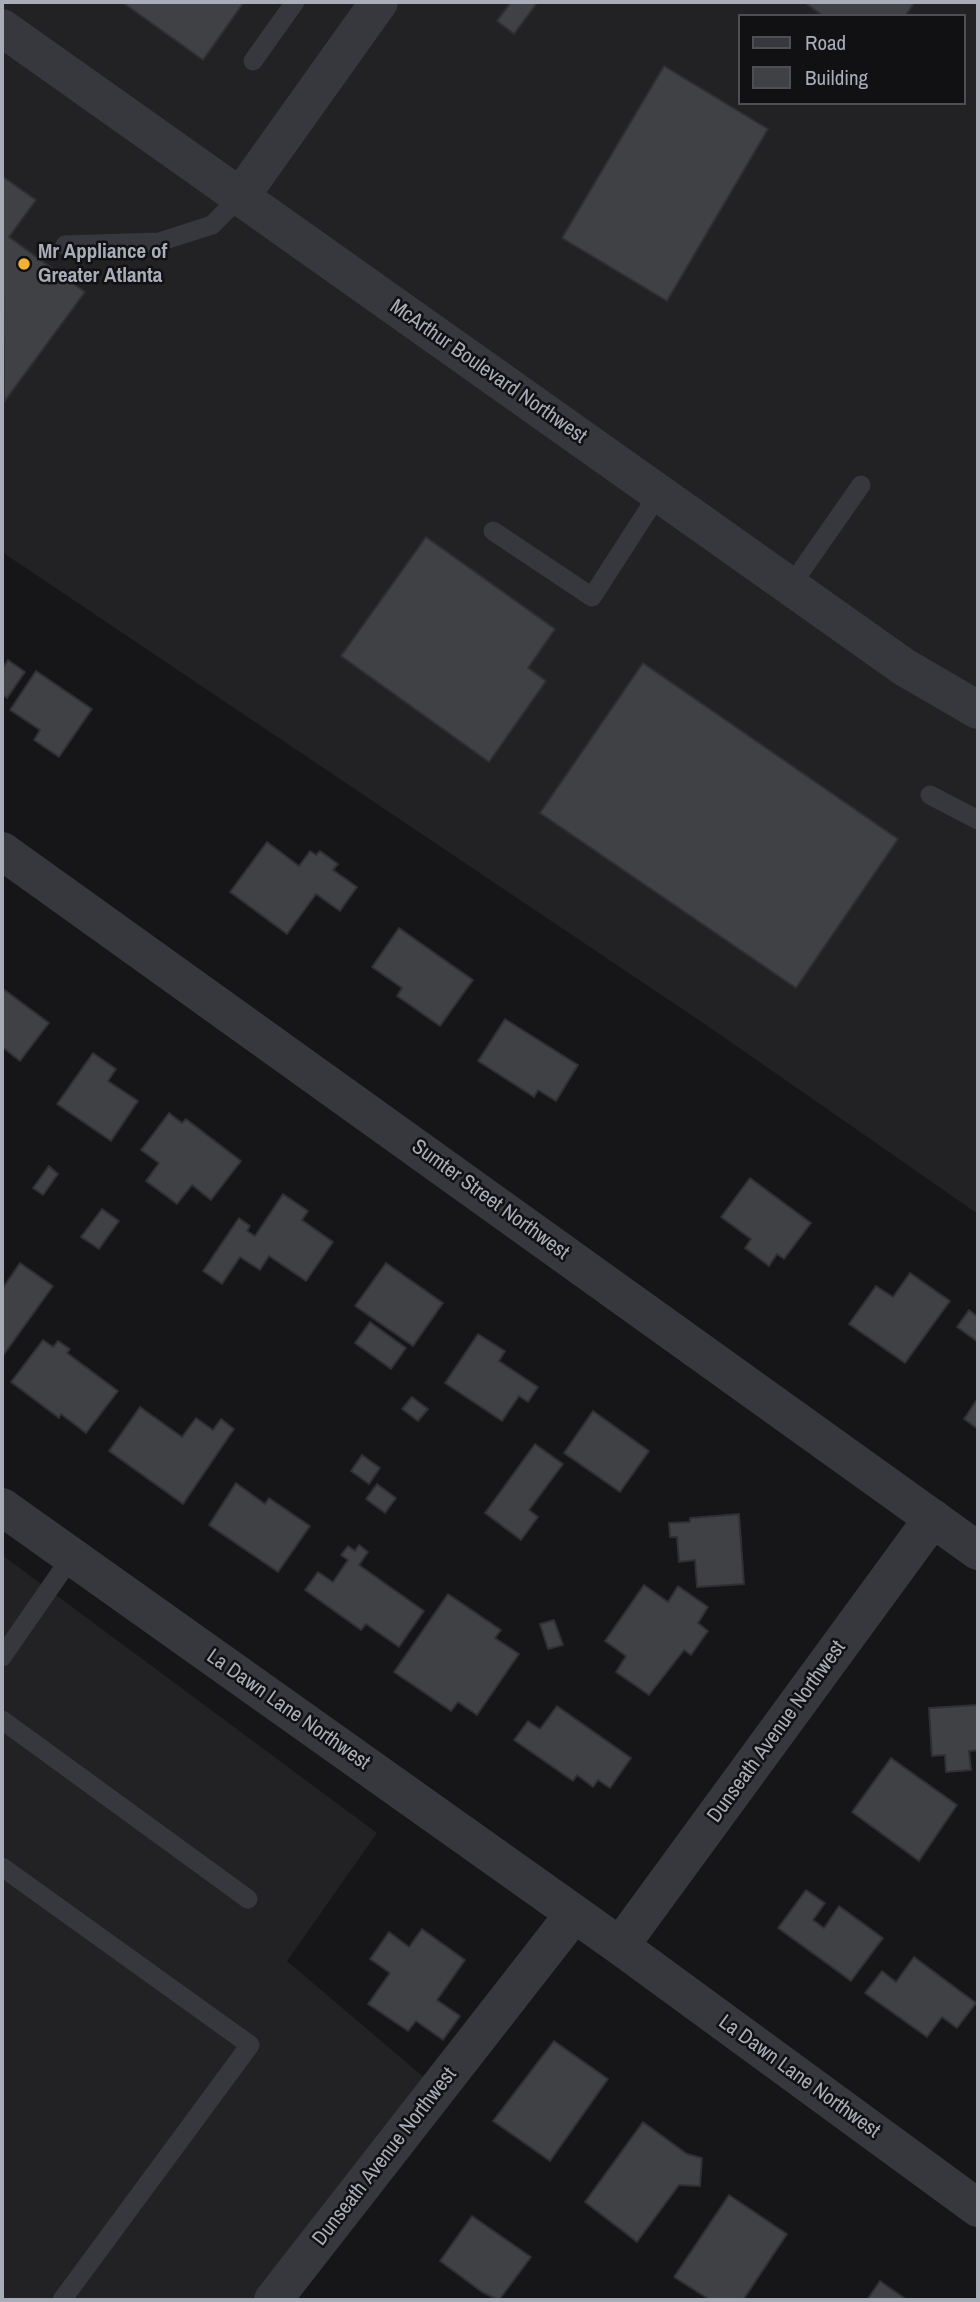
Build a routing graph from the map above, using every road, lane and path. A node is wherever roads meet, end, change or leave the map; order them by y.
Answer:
1 (295, 2) edge
2 (379, 2) edge
3 (2, 28) edge
4 (253, 61) dead end
5 (240, 197) junction
6 (65, 245) dead end
7 (861, 485) dead end
8 (659, 493) junction
9 (493, 531) dead end
10 (790, 587) junction
11 (978, 710) edge
12 (930, 795) dead end
13 (978, 820) edge
14 (2, 851) edge
15 (2, 1507) edge
16 (933, 1518) junction
17 (978, 1550) edge
18 (72, 1556) junction
19 (2, 1657) edge
20 (2, 1720) edge
21 (2, 1867) edge
22 (248, 1899) dead end
23 (574, 1914) junction
24 (620, 1946) junction
25 (978, 2208) edge
26 (62, 2300) edge
27 (273, 2300) edge

1 - 4 lane
2 - 5 street
3 - 5 street, McArthur Boulevard Northwest
5 - 6 lane
5 - 8 street, McArthur Boulevard Northwest
7 - 10 lane
8 - 9 lane
8 - 10 street, McArthur Boulevard Northwest
10 - 11 street, McArthur Boulevard Northwest
12 - 13 lane
14 - 16 street, Sumter Street Northwest
15 - 18 street, La Dawn Lane Northwest
16 - 17 street, Sumter Street Northwest
16 - 24 street, Dunseath Avenue Northwest
18 - 19 lane
18 - 23 street, La Dawn Lane Northwest
20 - 22 lane
21 - 26 lane
23 - 24 street, La Dawn Lane Northwest
23 - 27 street, Dunseath Avenue Northwest
24 - 25 street, La Dawn Lane Northwest

